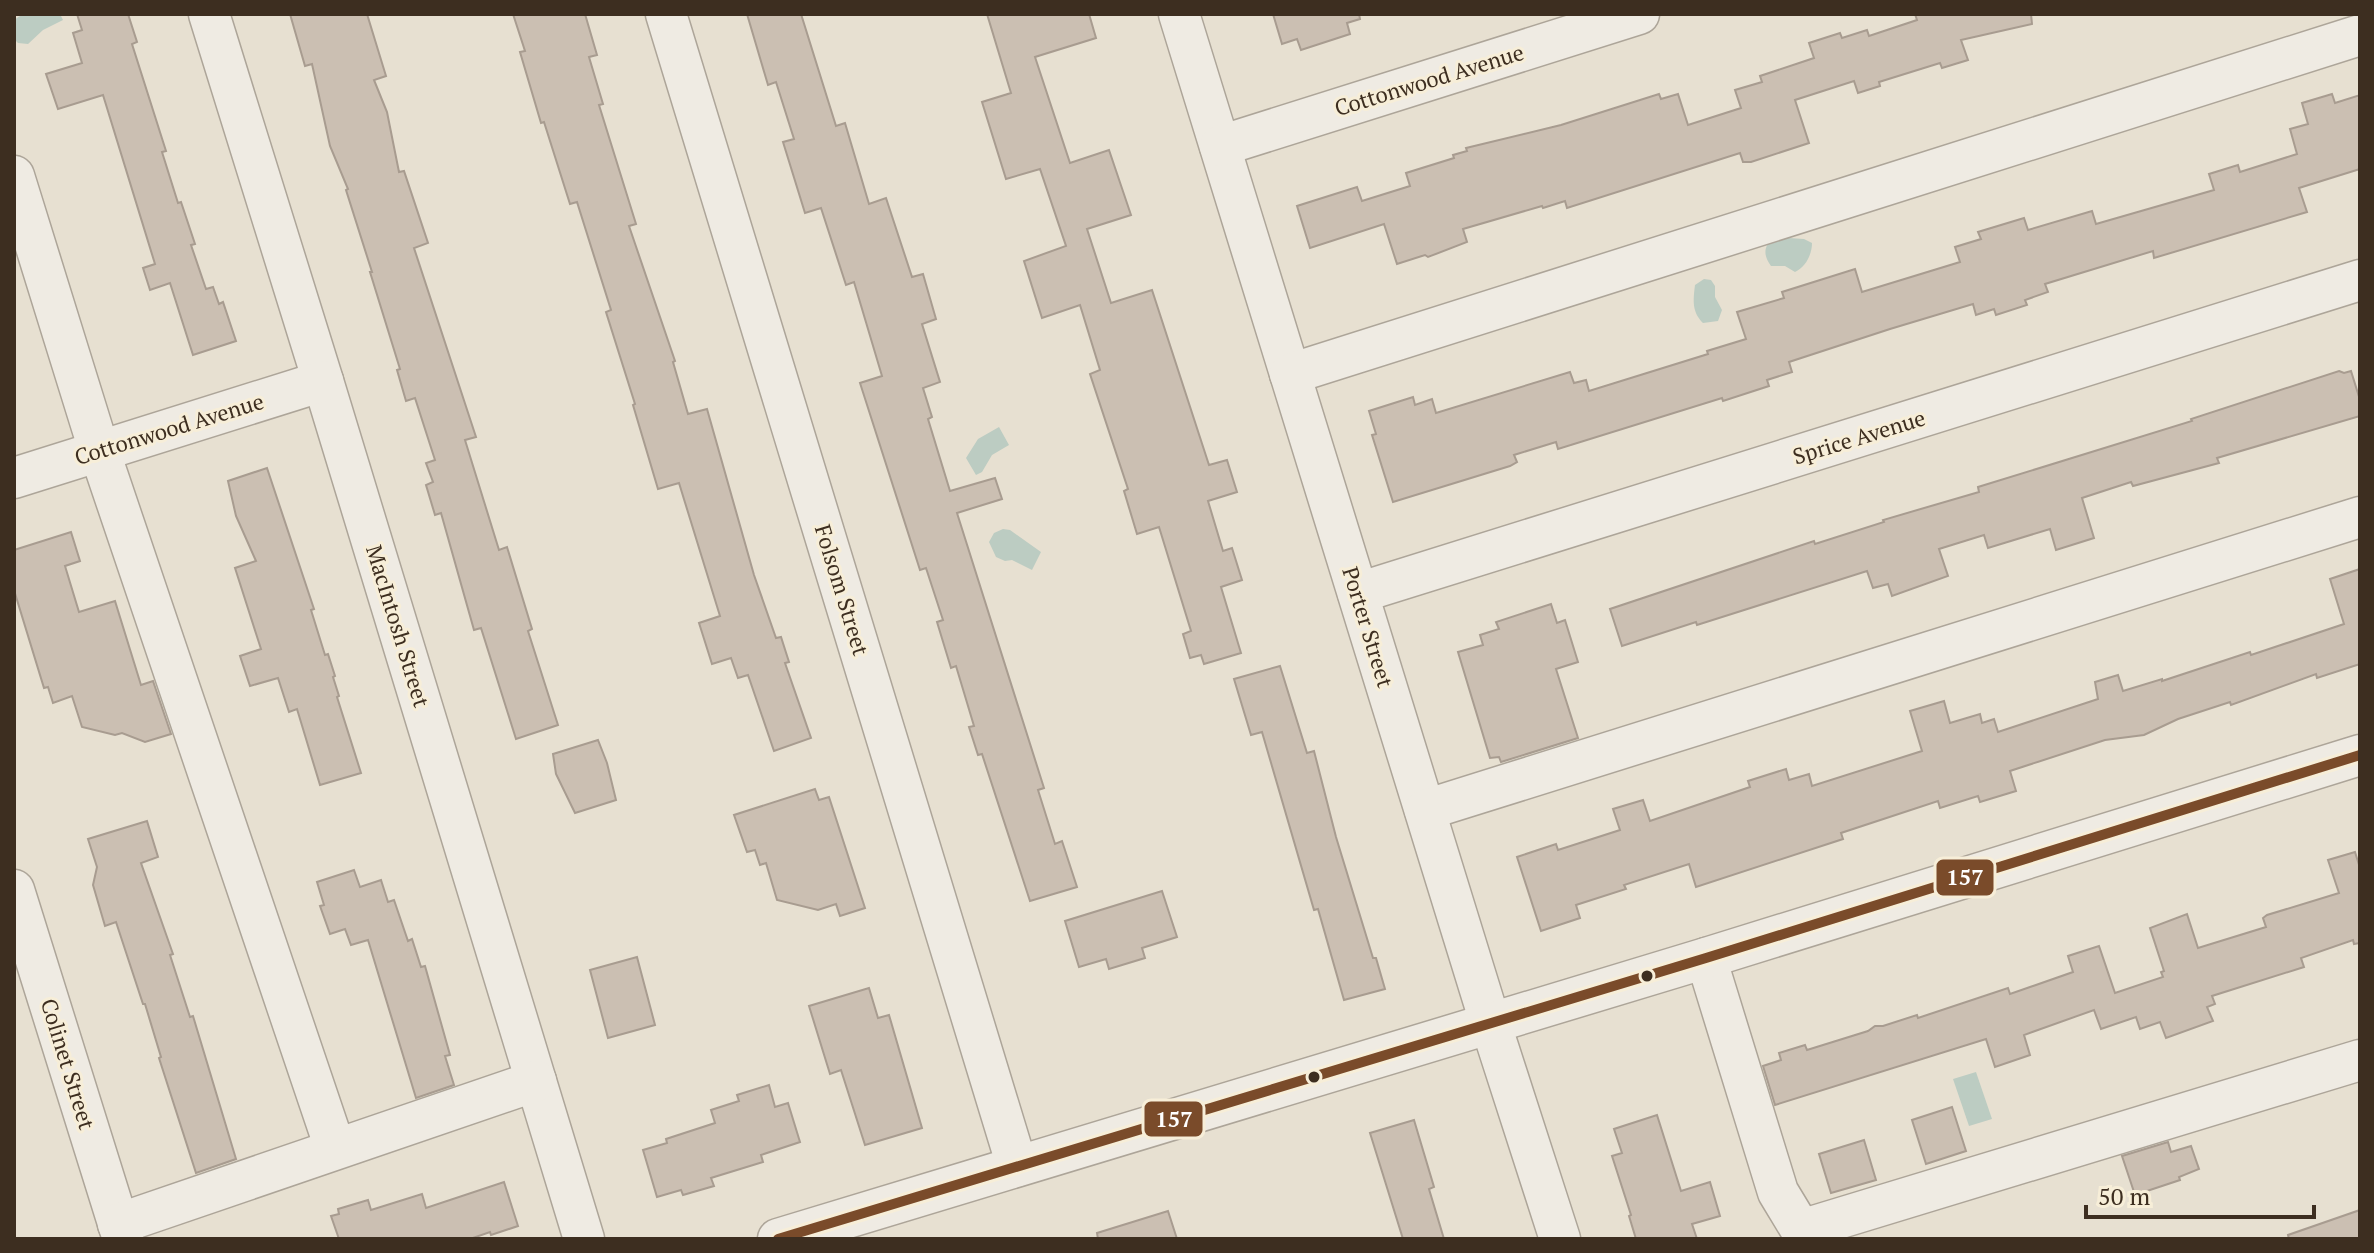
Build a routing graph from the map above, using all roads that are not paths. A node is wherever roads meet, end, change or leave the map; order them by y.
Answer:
1 (209, 14) edge
2 (666, 14) edge
3 (1179, 14) edge
4 (1639, 14) edge
5 (2360, 35) edge
6 (1220, 146) junction
7 (14, 176) edge
8 (2360, 280) edge
9 (1290, 374) junction
10 (323, 381) junction
11 (99, 450) junction
12 (14, 478) edge
13 (2360, 517) edge
14 (1358, 593) junction
15 (2360, 755) edge
16 (1425, 810) junction
17 (14, 890) edge
18 (1706, 958) junction
19 (1490, 1022) junction
20 (2360, 1060) edge
21 (536, 1081) junction
22 (335, 1148) junction
23 (1017, 1166) junction
24 (120, 1232) edge
25 (584, 1239) edge
26 (778, 1239) edge
27 (1560, 1239) edge

1 - 10 street, MacIntosh Street
2 - 23 street, Folsom Street
3 - 6 street, Porter Street
4 - 6 street, Cottonwood Avenue
5 - 9 street
6 - 9 street, Porter Street
7 - 11 street
8 - 14 street, Sprice Avenue
9 - 14 street, Porter Street
10 - 11 street, Cottonwood Avenue
10 - 21 street, MacIntosh Street
11 - 12 street, Cottonwood Avenue
11 - 22 street
13 - 16 street
14 - 16 street, Porter Street
15 - 18 street
16 - 19 street, Porter Street
17 - 24 street, Colinet Street
18 - 19 street
18 - 20 street
19 - 23 street
19 - 27 street, Porter Street
21 - 22 street
21 - 25 street, MacIntosh Street
22 - 24 street
23 - 26 street

